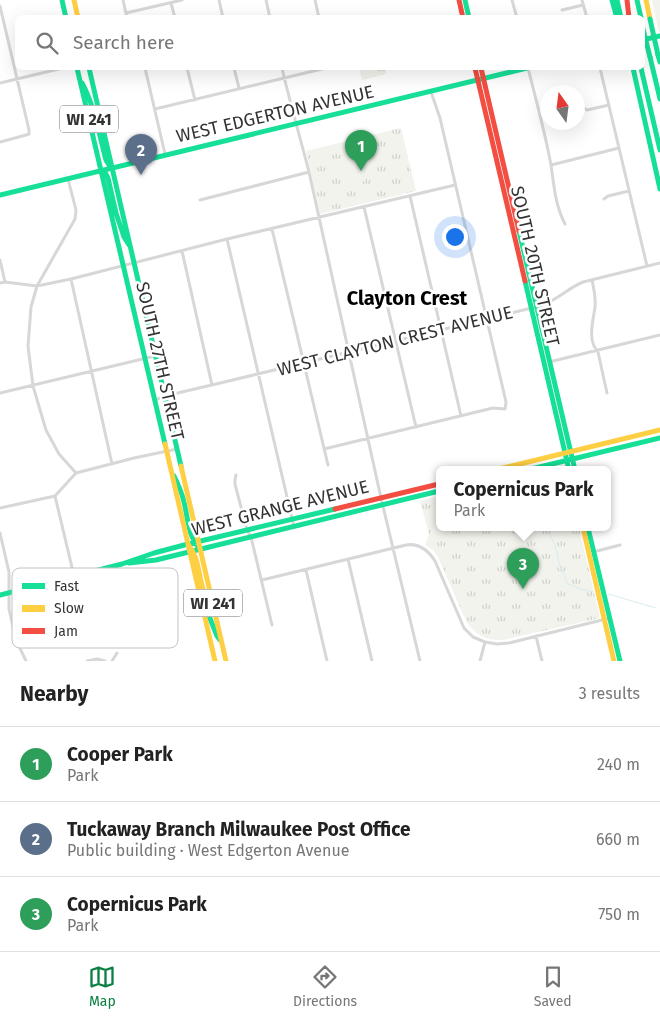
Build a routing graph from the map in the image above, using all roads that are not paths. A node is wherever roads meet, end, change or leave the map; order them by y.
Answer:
1 (62, 0) edge
2 (74, 0) edge
3 (123, 0) edge
4 (182, 0) edge
5 (218, 0) edge
6 (266, 0) edge
7 (315, 0) edge
8 (459, 0) edge
9 (465, 0) edge
10 (512, 0) edge
11 (582, 0) edge
12 (612, 0) edge
13 (617, 0) edge
14 (626, 0) edge
15 (637, 0) edge
16 (646, 0) edge
17 (171, 2) junction
18 (583, 5) junction
19 (0, 6) edge
20 (562, 10) dead end
21 (65, 15) edge
22 (77, 15) edge
23 (127, 15) edge
24 (130, 15) edge
25 (174, 15) edge
26 (222, 15) edge
27 (269, 15) edge
28 (318, 15) edge
29 (462, 15) edge
30 (468, 15) edge
31 (515, 15) edge
32 (585, 15) edge
33 (616, 15) edge
34 (620, 15) edge
35 (629, 15) edge
36 (640, 15) edge
37 (660, 36) edge
38 (645, 37) edge
39 (645, 39) edge
40 (660, 62) edge
41 (15, 67) edge
42 (16, 70) edge
43 (55, 70) edge
44 (78, 70) edge
45 (89, 70) edge
46 (145, 70) edge
47 (188, 70) edge
48 (234, 70) edge
49 (282, 70) edge
50 (318, 70) edge
51 (476, 70) edge
52 (480, 70) edge
53 (519, 70) edge
54 (528, 70) edge
55 (600, 70) edge
56 (632, 70) edge
57 (641, 70) edge
58 (284, 78) junction
59 (18, 79) junction
60 (480, 79) junction
61 (80, 80) junction
62 (0, 84) edge
63 (239, 88) junction
64 (430, 91) junction
65 (660, 99) edge
66 (195, 100) junction
67 (609, 105) junction
68 (155, 109) junction
69 (585, 109) edge
70 (296, 123) junction
71 (0, 142) edge
72 (619, 148) junction
73 (660, 150) edge
74 (166, 154) junction
75 (550, 165) junction
76 (112, 167) junction
77 (101, 170) junction
78 (309, 172) junction
79 (68, 178) junction
80 (455, 185) junction
81 (660, 189) edge
82 (629, 191) junction
83 (0, 195) edge
84 (410, 196) junction
85 (604, 199) dead end
86 (200, 200) dead end
87 (364, 207) junction
88 (319, 218) junction
89 (565, 224) dead end
90 (272, 229) junction
91 (227, 239) junction
92 (131, 248) junction
93 (182, 251) junction
94 (0, 260) edge
95 (134, 262) junction
96 (660, 263) edge
97 (124, 266) junction
98 (647, 266) junction
99 (71, 279) junction
100 (592, 280) junction
101 (5, 282) junction
102 (0, 283) edge
103 (37, 286) junction
104 (534, 307) junction
105 (486, 318) junction
106 (440, 330) junction
107 (660, 335) edge
108 (395, 340) junction
109 (596, 350) junction
110 (349, 351) junction
111 (156, 356) junction
112 (145, 359) junction
113 (547, 362) junction
114 (304, 363) junction
115 (91, 371) junction
116 (258, 374) junction
117 (212, 385) junction
118 (33, 386) junction
119 (0, 393) edge
120 (607, 393) dead end
121 (165, 396) junction
122 (154, 400) junction
123 (461, 416) junction
124 (416, 427) junction
125 (660, 430) edge
126 (660, 438) edge
127 (368, 439) junction
128 (592, 447) junction
129 (177, 449) junction
130 (324, 450) junction
131 (166, 452) junction
132 (568, 453) junction
133 (594, 454) junction
134 (546, 458) junction
135 (570, 460) junction
136 (112, 464) junction
137 (328, 465) dead end
138 (547, 465) junction
139 (512, 466) edge
140 (543, 466) edge
141 (569, 466) edge
142 (573, 466) edge
143 (171, 472) junction
144 (76, 473) junction
145 (236, 475) dead end
146 (436, 485) edge
147 (436, 492) edge
148 (400, 493) junction
149 (55, 496) junction
150 (381, 498) junction
151 (402, 500) junction
152 (360, 503) junction
153 (383, 505) junction
154 (0, 508) edge
155 (361, 510) junction
156 (292, 519) junction
157 (294, 527) junction
158 (247, 530) junction
159 (584, 531) edge
160 (589, 531) edge
161 (0, 533) edge
162 (220, 537) junction
163 (252, 537) junction
164 (197, 542) junction
165 (188, 544) junction
166 (221, 544) junction
167 (620, 545) dead end
168 (200, 549) junction
169 (392, 549) junction
170 (192, 551) junction
171 (597, 551) dead end
172 (154, 553) junction
173 (348, 559) junction
174 (156, 560) junction
175 (128, 563) junction
176 (72, 568) edge
177 (107, 568) edge
178 (306, 570) junction
179 (262, 580) junction
180 (12, 592) edge
181 (8, 593) junction
182 (0, 595) edge
183 (202, 605) junction
184 (215, 614) junction
185 (12, 619) edge
186 (607, 619) junction
187 (272, 626) dead end
188 (536, 636) junction
189 (485, 642) junction
190 (222, 643) junction
191 (20, 648) edge
192 (117, 653) dead end
193 (26, 661) edge
194 (87, 661) edge
195 (105, 661) edge
196 (112, 661) edge
197 (215, 661) edge
198 (226, 661) edge
199 (328, 661) edge
200 (372, 661) edge
201 (420, 661) edge
202 (480, 661) edge
203 (542, 661) edge
204 (614, 661) edge
205 (620, 661) edge

1 - 21 main road
2 - 22 main road
3 - 23 street
4 - 17 street
5 - 26 street
6 - 27 street
7 - 28 street
8 - 29 main road
9 - 30 main road
10 - 31 street
11 - 18 street
12 - 33 main road
13 - 34 main road
14 - 35 main road
15 - 36 main road
16 - 40 main road, bridge
17 - 24 street
17 - 25 street
18 - 20 street
18 - 32 street
19 - 41 street
37 - 39 main road
38 - 65 main road, bridge
42 - 59 street
43 - 59 street
44 - 61 main road, SOUTH 27TH STREET / WI 241
45 - 76 main road, SOUTH 27TH STREET / WI 241
46 - 68 street
47 - 66 street
48 - 63 street
49 - 58 street
50 - 58 street
51 - 60 main road, SOUTH 20TH STREET
52 - 60 main road, SOUTH 20TH STREET
53 - 60 main road, WEST EDGERTON AVENUE
54 - 75 street
55 - 67 street
56 - 81 main road
57 - 73 main road
58 - 63 street
58 - 70 street
59 - 62 street
59 - 71 street
60 - 64 main road, WEST EDGERTON AVENUE
60 - 104 main road, SOUTH 20TH STREET
61 - 76 main road
61 - 77 main road, SOUTH 27TH STREET / WI 241
63 - 66 street
64 - 70 main road, WEST EDGERTON AVENUE
64 - 80 street
66 - 68 street
67 - 69 street
67 - 72 street
68 - 74 street
70 - 74 main road, WEST EDGERTON AVENUE
70 - 78 street
72 - 75 street
72 - 82 street
74 - 76 main road, WEST EDGERTON AVENUE
75 - 89 street
76 - 77 main road, WEST EDGERTON AVENUE
76 - 92 main road, SOUTH 27TH STREET / WI 241
77 - 79 main road, WEST EDGERTON AVENUE
77 - 92 main road
77 - 97 main road, SOUTH 27TH STREET / WI 241
78 - 86 street
78 - 88 street
79 - 83 main road, WEST EDGERTON AVENUE
79 - 103 street
80 - 84 street
80 - 105 street
82 - 85 street
82 - 98 street
84 - 87 street
84 - 106 street
87 - 88 street
87 - 108 street
88 - 90 street
88 - 110 street
90 - 91 street
90 - 114 street
91 - 93 street
91 - 116 street
92 - 95 main road, SOUTH 27TH STREET / WI 241
93 - 95 street
93 - 117 street
94 - 101 street
95 - 97 street
95 - 111 main road, SOUTH 27TH STREET / WI 241
96 - 98 street, WEST CLAYTON CREST AVENUE
97 - 99 street
97 - 112 main road, SOUTH 27TH STREET / WI 241
98 - 100 street, WEST CLAYTON CREST AVENUE
99 - 103 street
99 - 115 street
100 - 104 street, WEST CLAYTON CREST AVENUE
100 - 109 street
101 - 102 street
101 - 103 street
103 - 118 street
104 - 105 street, WEST CLAYTON CREST AVENUE
104 - 113 main road, SOUTH 20TH STREET
105 - 106 street, WEST CLAYTON CREST AVENUE
105 - 123 street
106 - 108 street, WEST CLAYTON CREST AVENUE
106 - 123 street
107 - 109 street
108 - 110 street, WEST CLAYTON CREST AVENUE
108 - 124 street
109 - 113 street
109 - 120 street
110 - 114 street, WEST CLAYTON CREST AVENUE
110 - 127 street
111 - 112 street
111 - 121 main road, SOUTH 27TH STREET / WI 241
112 - 115 street
112 - 122 main road, SOUTH 27TH STREET / WI 241
113 - 132 main road, SOUTH 20TH STREET
114 - 116 street, WEST CLAYTON CREST AVENUE
114 - 130 street
115 - 118 street
115 - 136 street
116 - 117 street, WEST CLAYTON CREST AVENUE
116 - 156 street
117 - 121 street, WEST CLAYTON CREST AVENUE
118 - 119 street
118 - 144 street
121 - 122 street, WEST CLAYTON CREST AVENUE
121 - 129 main road, SOUTH 27TH STREET / WI 241
122 - 131 main road, SOUTH 27TH STREET / WI 241
123 - 124 street
124 - 127 street
125 - 128 main road
126 - 133 main road
127 - 130 street
127 - 150 street
128 - 132 main road
128 - 133 main road
129 - 131 street
129 - 164 main road, SOUTH 27TH STREET / WI 241
130 - 137 street
131 - 136 street
131 - 143 main road, SOUTH 27TH STREET / WI 241
132 - 134 main road
132 - 135 main road, SOUTH 20TH STREET
133 - 135 main road
134 - 138 main road
134 - 139 main road
135 - 138 main road
135 - 141 main road, SOUTH 20TH STREET
135 - 142 main road, SOUTH 20TH STREET
136 - 144 street
138 - 140 main road
143 - 164 main road
143 - 165 main road, SOUTH 27TH STREET / WI 241
144 - 149 street
145 - 158 street
146 - 148 main road, WEST GRANGE AVENUE
147 - 151 main road, WEST GRANGE AVENUE
148 - 150 main road, WEST GRANGE AVENUE
148 - 151 main road
149 - 154 street
149 - 176 street
150 - 152 main road, WEST GRANGE AVENUE
150 - 153 street
151 - 153 main road, WEST GRANGE AVENUE
152 - 155 main road
152 - 156 main road, WEST GRANGE AVENUE
153 - 155 main road, WEST GRANGE AVENUE
153 - 169 street
155 - 157 main road, WEST GRANGE AVENUE
156 - 157 street
156 - 158 main road, WEST GRANGE AVENUE
157 - 163 main road, WEST GRANGE AVENUE
158 - 162 main road, WEST GRANGE AVENUE
158 - 163 street
159 - 186 main road
160 - 186 main road
161 - 181 street
162 - 164 main road, WEST GRANGE AVENUE
162 - 166 main road
163 - 166 main road, WEST GRANGE AVENUE
163 - 179 street
164 - 165 main road, WEST GRANGE AVENUE
164 - 168 main road, SOUTH 27TH STREET / WI 241
165 - 170 main road
165 - 172 main road, WEST GRANGE AVENUE
166 - 168 main road, WEST GRANGE AVENUE
167 - 171 street
168 - 170 main road, WEST GRANGE AVENUE
168 - 184 main road, SOUTH 27TH STREET / WI 241
169 - 173 street
169 - 189 street
169 - 201 street
170 - 174 main road, WEST GRANGE AVENUE
170 - 183 main road, WI 241
170 - 184 main road
172 - 174 main road
172 - 175 main road, WEST GRANGE AVENUE
173 - 178 street
173 - 200 street
174 - 175 main road, WEST GRANGE AVENUE
175 - 177 main road, WEST GRANGE AVENUE
178 - 179 street
178 - 199 street
179 - 187 street
180 - 181 main road, WEST GRANGE AVENUE
181 - 182 main road, WEST GRANGE AVENUE
181 - 185 street
183 - 190 main road
183 - 197 main road, WI 241
184 - 190 main road, SOUTH 27TH STREET / WI 241
186 - 188 street
186 - 204 main road
186 - 205 main road
188 - 189 street
188 - 203 street
189 - 202 street
190 - 198 main road, SOUTH 27TH STREET / WI 241
191 - 193 street
192 - 196 street
194 - 195 street

